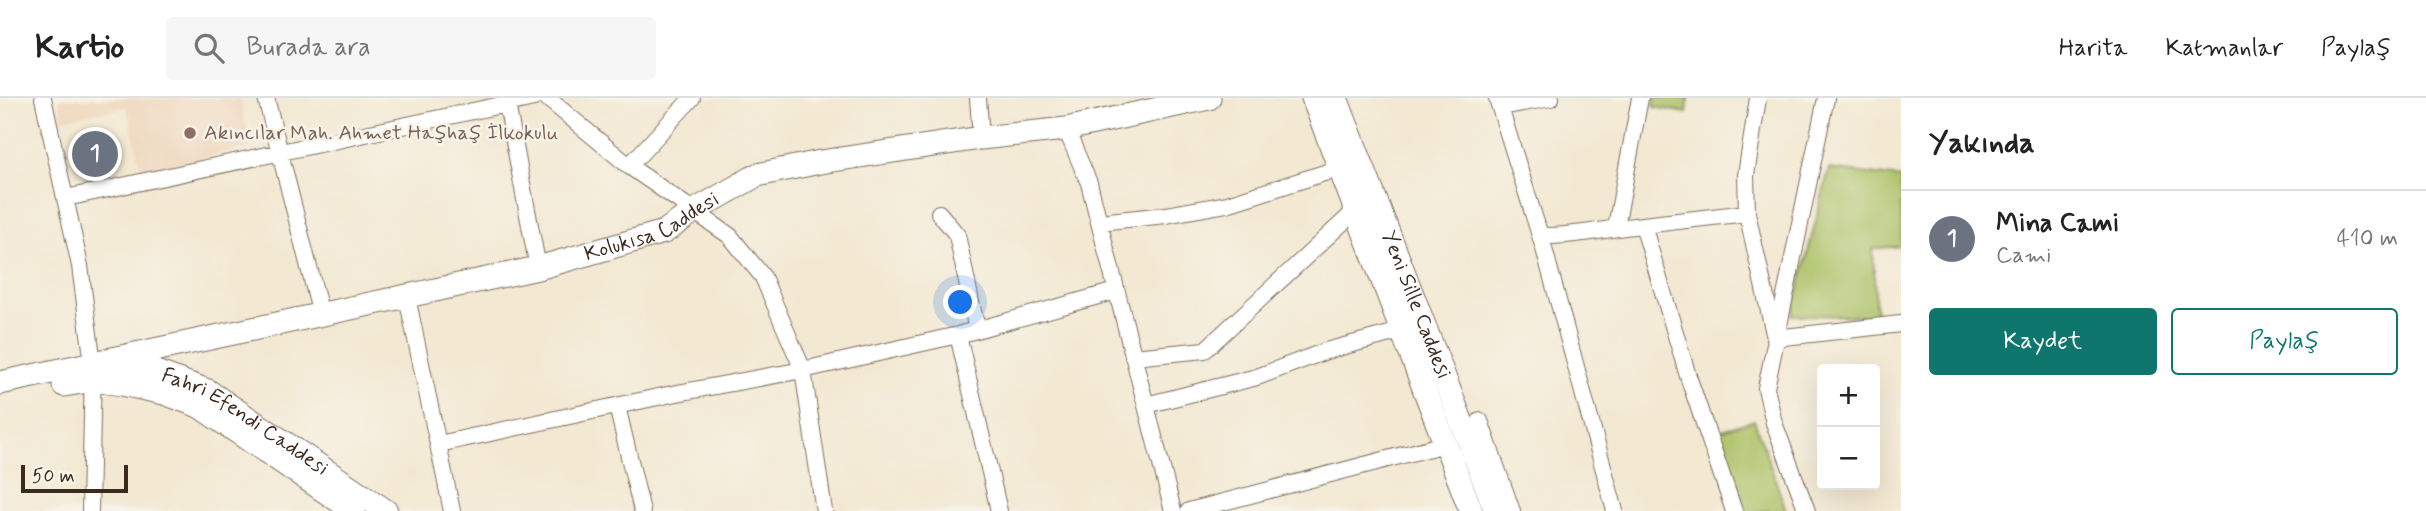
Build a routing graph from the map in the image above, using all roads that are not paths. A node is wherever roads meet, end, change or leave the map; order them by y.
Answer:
1 (43, 98) edge
2 (266, 98) edge
3 (534, 98) edge
4 (547, 98) edge
5 (692, 98) edge
6 (978, 98) edge
7 (1209, 98) edge
8 (1313, 98) edge
9 (1336, 98) edge
10 (1551, 98) edge
11 (1640, 98) edge
12 (1758, 98) edge
13 (1826, 98) edge
14 (1499, 103) edge
15 (507, 104) junction
16 (1066, 128) junction
17 (981, 138) junction
18 (280, 152) junction
19 (629, 166) junction
20 (1340, 168) junction
21 (66, 198) junction
22 (694, 211) junction
23 (939, 213) dead end
24 (1747, 213) junction
25 (1355, 219) junction
26 (1099, 222) junction
27 (1643, 225) junction
28 (1616, 227) junction
29 (1540, 236) junction
30 (538, 268) junction
31 (1116, 291) junction
32 (407, 297) junction
33 (321, 315) junction
34 (1901, 324) edge
35 (977, 330) junction
36 (1397, 332) junction
37 (958, 335) junction
38 (1775, 338) junction
39 (1133, 357) junction
40 (803, 370) junction
41 (94, 372) junction
42 (0, 383) edge
43 (0, 399) edge
44 (617, 405) junction
45 (1146, 405) junction
46 (1480, 421) dead end
47 (439, 443) junction
48 (1445, 444) junction
49 (90, 511) edge
50 (354, 511) edge
51 (386, 511) edge
52 (452, 511) edge
53 (642, 511) edge
54 (824, 511) edge
55 (999, 511) edge
56 (1173, 511) edge
57 (1189, 511) edge
58 (1461, 511) edge
59 (1471, 511) edge
60 (1496, 511) edge
61 (1512, 511) edge
62 (1615, 511) edge
63 (1734, 511) edge
64 (1807, 511) edge

1 - 21 street
2 - 18 street
3 - 15 street
4 - 19 street
5 - 19 street
6 - 17 street
7 - 16 street, Kolukısa Caddesi
8 - 20 street, Yeni Sille Caddesi
9 - 60 street, Yeni Sille Caddesi
10 - 14 street
11 - 28 street
12 - 24 street
13 - 38 street
14 - 29 street
15 - 18 street
15 - 30 street
16 - 17 street, Kolukısa Caddesi
16 - 26 street
17 - 22 street, Kolukısa Caddesi
18 - 21 street
18 - 33 street
19 - 22 street
20 - 25 street, Yeni Sille Caddesi
20 - 26 street
21 - 41 street
22 - 30 street, Kolukısa Caddesi
22 - 40 street
23 - 35 street
24 - 27 street
24 - 38 street
25 - 36 street, Yeni Sille Caddesi
25 - 39 street
26 - 31 street
27 - 28 street
27 - 63 street
28 - 29 street
29 - 62 street
30 - 32 street, Kolukısa Caddesi
31 - 35 street
31 - 39 street
32 - 33 street, Kolukısa Caddesi
32 - 47 street
33 - 41 street, Kolukısa Caddesi
34 - 38 street
35 - 37 street
36 - 45 street
36 - 48 street, Yeni Sille Caddesi
36 - 58 street
37 - 40 street
37 - 55 street
38 - 64 street
39 - 45 street
40 - 44 street
40 - 54 street
41 - 42 street
41 - 43 street
41 - 49 street
41 - 50 street, Fahri Efendi Caddesi
41 - 51 street, Fahri Efendi Caddesi
44 - 47 street
44 - 53 street
45 - 56 street
46 - 61 street
47 - 52 street
48 - 57 street
48 - 59 street, Yeni Sille Caddesi

